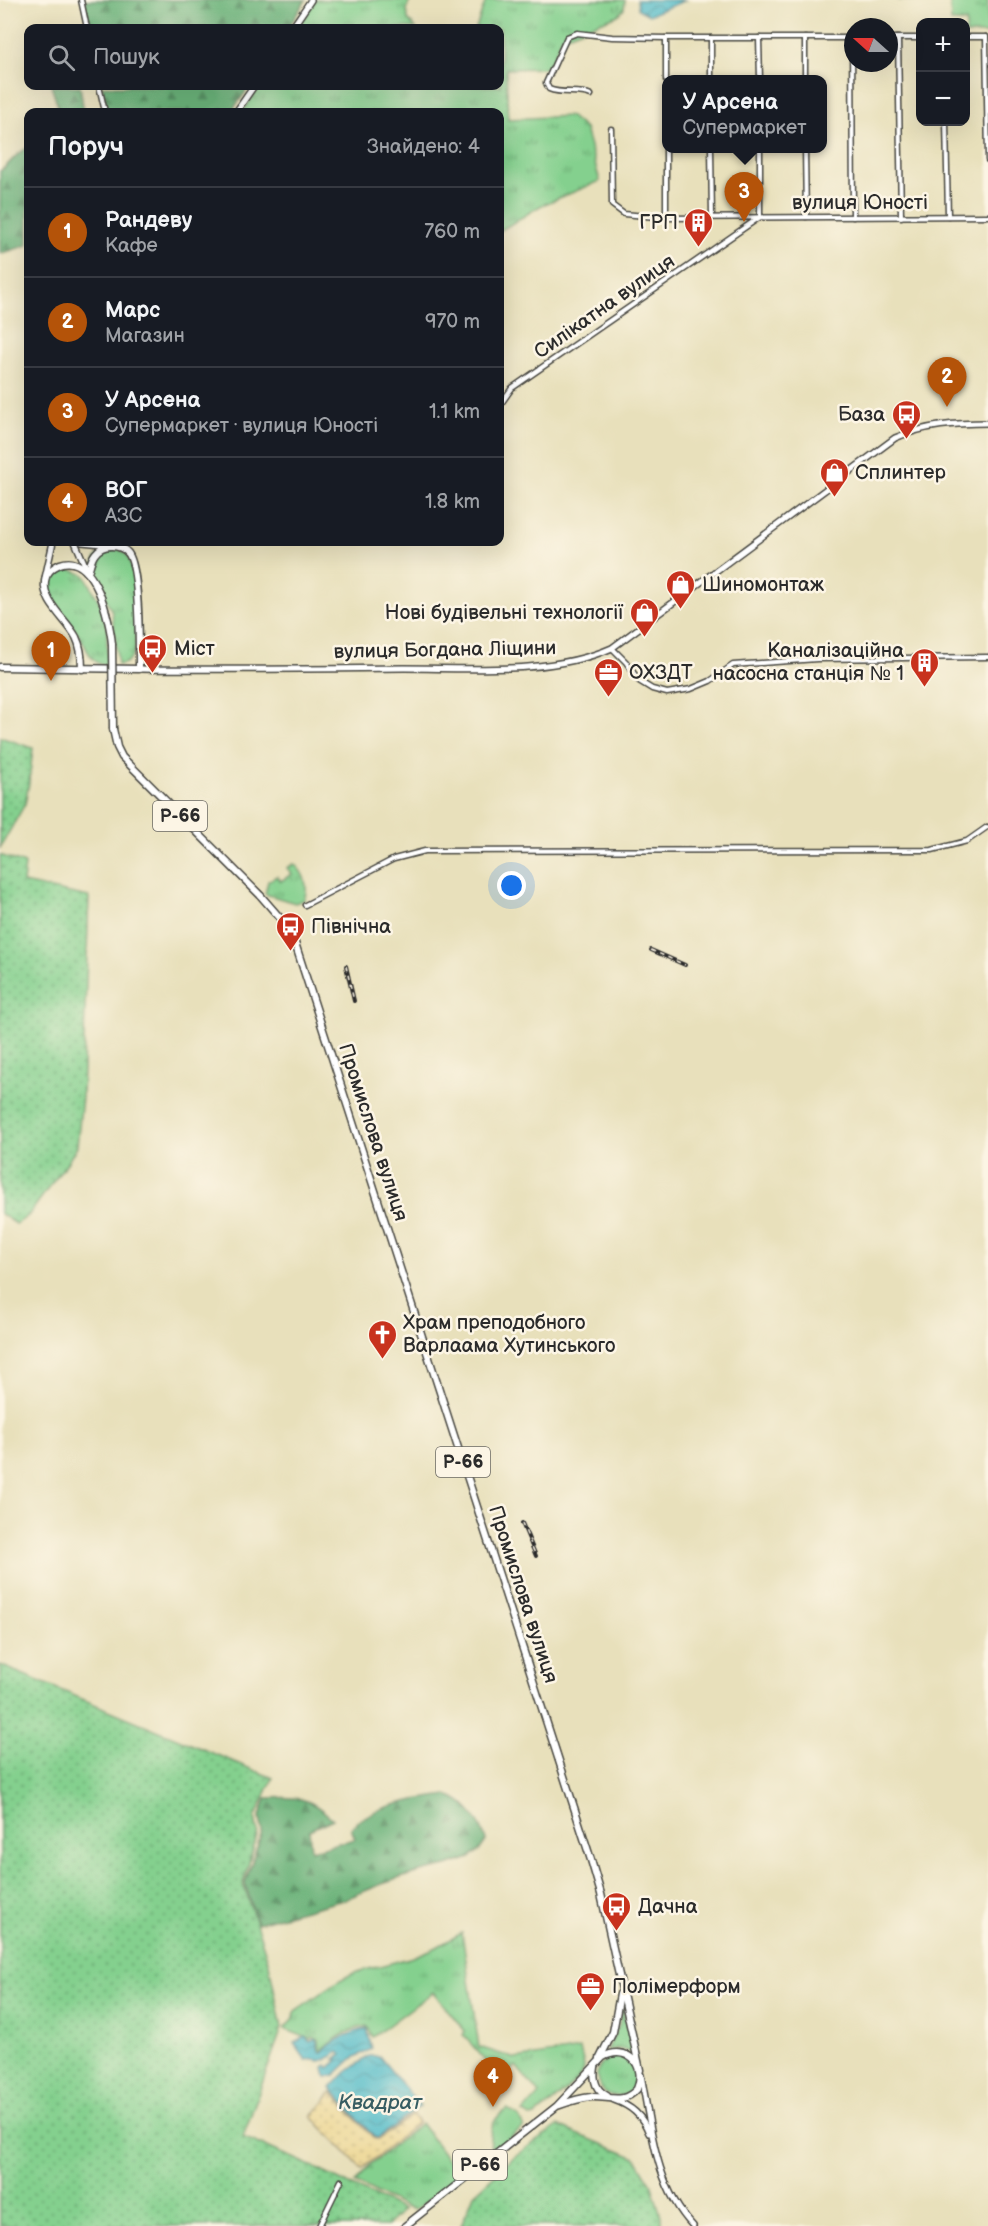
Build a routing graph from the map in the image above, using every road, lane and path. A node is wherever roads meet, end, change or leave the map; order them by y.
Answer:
1 (81, 0) edge
2 (311, 0) edge
3 (86, 24) edge
4 (295, 24) edge
5 (970, 37) edge
6 (987, 37) edge
7 (666, 38) junction
8 (711, 38) junction
9 (759, 38) junction
10 (805, 38) junction
11 (844, 38) edge
12 (898, 38) joint
13 (916, 38) edge
14 (852, 72) edge
15 (666, 75) edge
16 (711, 75) edge
17 (760, 75) edge
18 (805, 75) edge
19 (100, 90) edge
20 (251, 90) edge
21 (591, 95) dead end
22 (104, 108) edge
23 (239, 108) edge
24 (946, 126) edge
25 (611, 129) dead end
26 (666, 153) edge
27 (711, 153) edge
28 (760, 153) edge
29 (805, 153) edge
30 (988, 160) edge
31 (948, 216) junction
32 (988, 216) edge
33 (760, 217) junction
34 (806, 217) junction
35 (853, 217) junction
36 (901, 217) junction
37 (666, 218) junction
38 (711, 218) junction
39 (504, 399) edge
40 (988, 423) edge
41 (52, 546) edge
42 (77, 546) edge
43 (114, 546) joint
44 (88, 572) junction
45 (45, 581) junction
46 (612, 648) junction
47 (988, 657) edge
48 (0, 668) edge
49 (82, 669) junction
50 (139, 669) junction
51 (987, 827) edge
52 (305, 905) dead end
53 (621, 1988) junction
54 (595, 2065) junction
55 (640, 2070) junction
56 (613, 2099) junction
57 (557, 2106) junction
58 (655, 2145) junction
59 (341, 2181) dead end
60 (319, 2226) edge
61 (405, 2226) edge
62 (693, 2226) edge

1 - 3 street
2 - 4 main road
5 - 6 street
6 - 30 street
7 - 8 street
7 - 15 street
7 - 21 street
8 - 9 street
8 - 16 street
9 - 10 street
9 - 17 street
10 - 11 street
10 - 18 street
12 - 13 street
12 - 36 street
14 - 35 street
19 - 22 street
20 - 23 main road
24 - 31 street
25 - 37 street, вулиця Юності
26 - 37 street
27 - 38 street
28 - 33 street
29 - 34 street
31 - 32 street, вулиця Юності
31 - 36 street, вулиця Юності
33 - 34 street, вулиця Юності
33 - 38 street, вулиця Юності
33 - 39 street, Силікатна вулиця
34 - 35 street, вулиця Юності
35 - 36 street, вулиця Юності
37 - 38 street, вулиця Юності
40 - 46 main road, вулиця Богдана Ліщини
41 - 45 main road
42 - 44 main road
43 - 44 main road
43 - 50 main road
44 - 45 main road
44 - 53 main road, Промислова вулиця / Р-66, bridge
45 - 49 main road
46 - 47 street
46 - 50 main road, вулиця Богдана Ліщини
48 - 49 main road
49 - 50 main road
51 - 52 street
53 - 54 main road, Промислова вулиця / Р-66
53 - 55 main road, Промислова вулиця / Р-66
54 - 55 main road
54 - 56 main road
54 - 57 main road, Р-66
55 - 56 main road, Р-66
55 - 58 main road, Промислова вулиця
56 - 57 main road, Р-66
56 - 58 main road, Промислова вулиця
57 - 61 main road, Р-66
58 - 62 main road, Промислова вулиця
59 - 60 street

